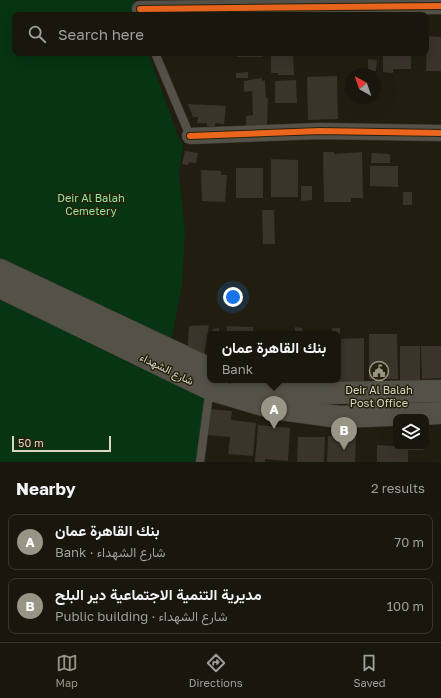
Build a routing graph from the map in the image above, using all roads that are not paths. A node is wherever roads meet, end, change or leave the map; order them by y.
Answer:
1 (441, 6) edge
2 (140, 8) edge
3 (156, 56) edge
4 (441, 133) edge
5 (190, 136) joint
6 (0, 270) edge
7 (0, 287) edge
8 (207, 377) edge
9 (207, 378) edge
10 (211, 383) edge
11 (219, 383) edge
12 (251, 383) edge
13 (441, 391) edge
14 (441, 413) edge
15 (200, 462) edge

1 - 2 street
3 - 5 lane
4 - 5 street
6 - 8 main road, شارع الشهداء
7 - 9 main road, شارع الشهداء
10 - 15 lane
11 - 14 main road, شارع الشهداء
12 - 13 main road

